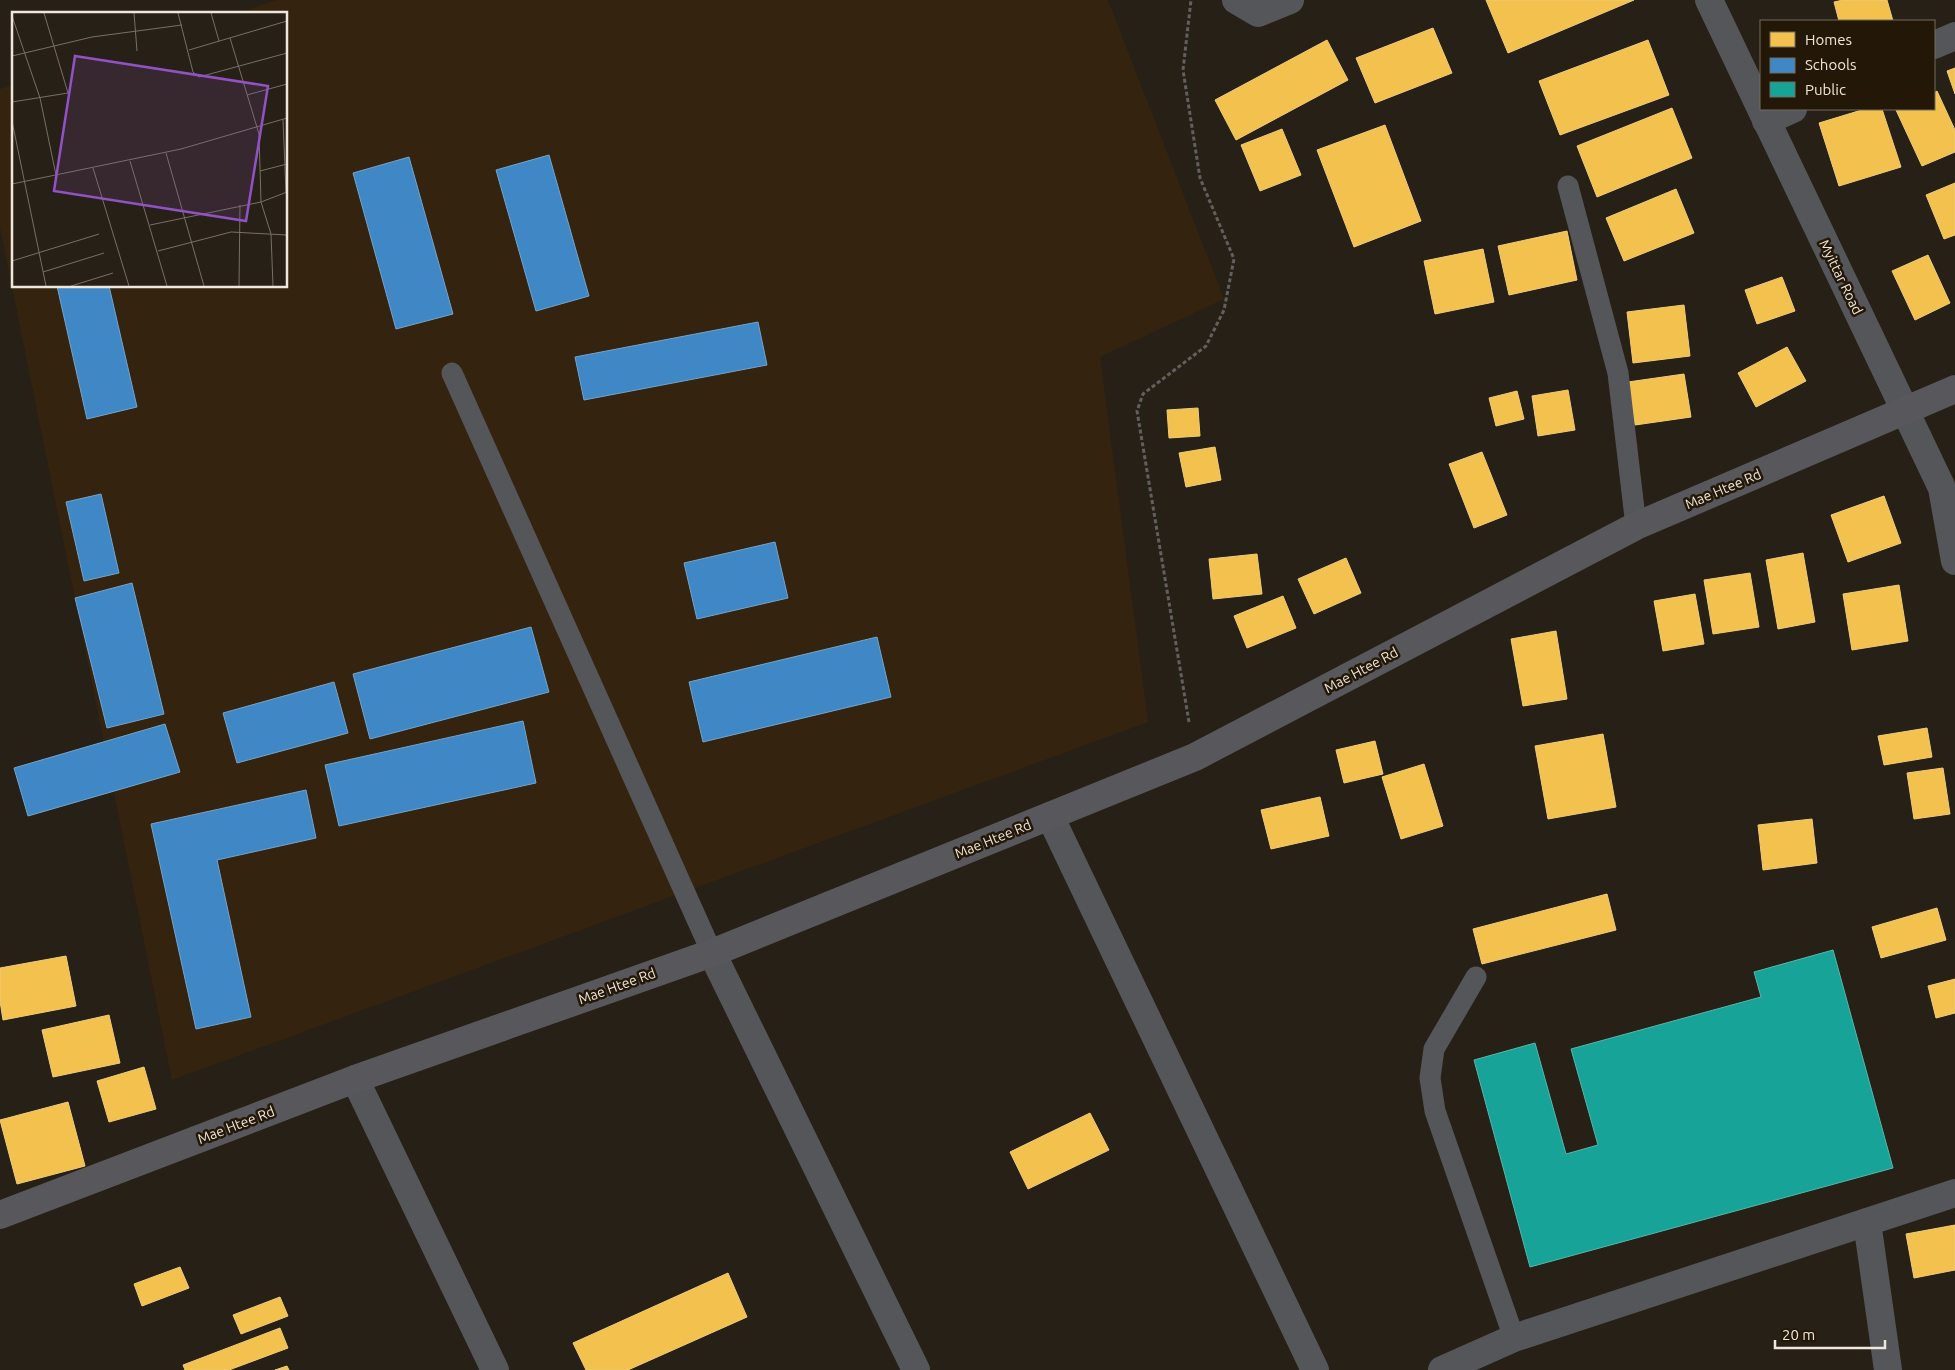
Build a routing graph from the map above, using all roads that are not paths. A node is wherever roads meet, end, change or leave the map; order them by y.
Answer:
1 (1236, 0) edge
2 (1290, 0) edge
3 (1708, 0) edge
4 (1955, 36) edge
5 (1935, 45) edge
6 (1760, 108) edge
7 (1761, 110) edge
8 (1791, 110) edge
9 (1766, 121) junction
10 (1568, 186) dead end
11 (452, 373) dead end
12 (1955, 389) edge
13 (1905, 411) junction
14 (1636, 526) junction
15 (1955, 561) edge
16 (1050, 816) junction
17 (712, 953) junction
18 (1476, 977) dead end
19 (355, 1079) junction
20 (1955, 1193) edge
21 (1, 1212) edge
22 (1867, 1222) junction
23 (1514, 1338) junction
24 (495, 1370) edge
25 (916, 1370) edge
26 (1315, 1370) edge
27 (1442, 1370) edge
28 (1888, 1370) edge

1 - 2 street
3 - 6 street, Myittar Road
4 - 5 street
7 - 9 street, Myittar Road
8 - 9 street
9 - 13 street, Myittar Road
10 - 14 lane
11 - 17 lane
12 - 13 street, Mae Htee Rd
13 - 14 street, Mae Htee Rd
13 - 15 street, Myittar Road
14 - 16 street, Mae Htee Rd
16 - 17 street, Mae Htee Rd
16 - 26 street
17 - 19 street, Mae Htee Rd
17 - 25 street
18 - 23 lane
19 - 21 street, Mae Htee Rd
19 - 24 street
20 - 22 street
22 - 23 street
22 - 28 street
23 - 27 street

